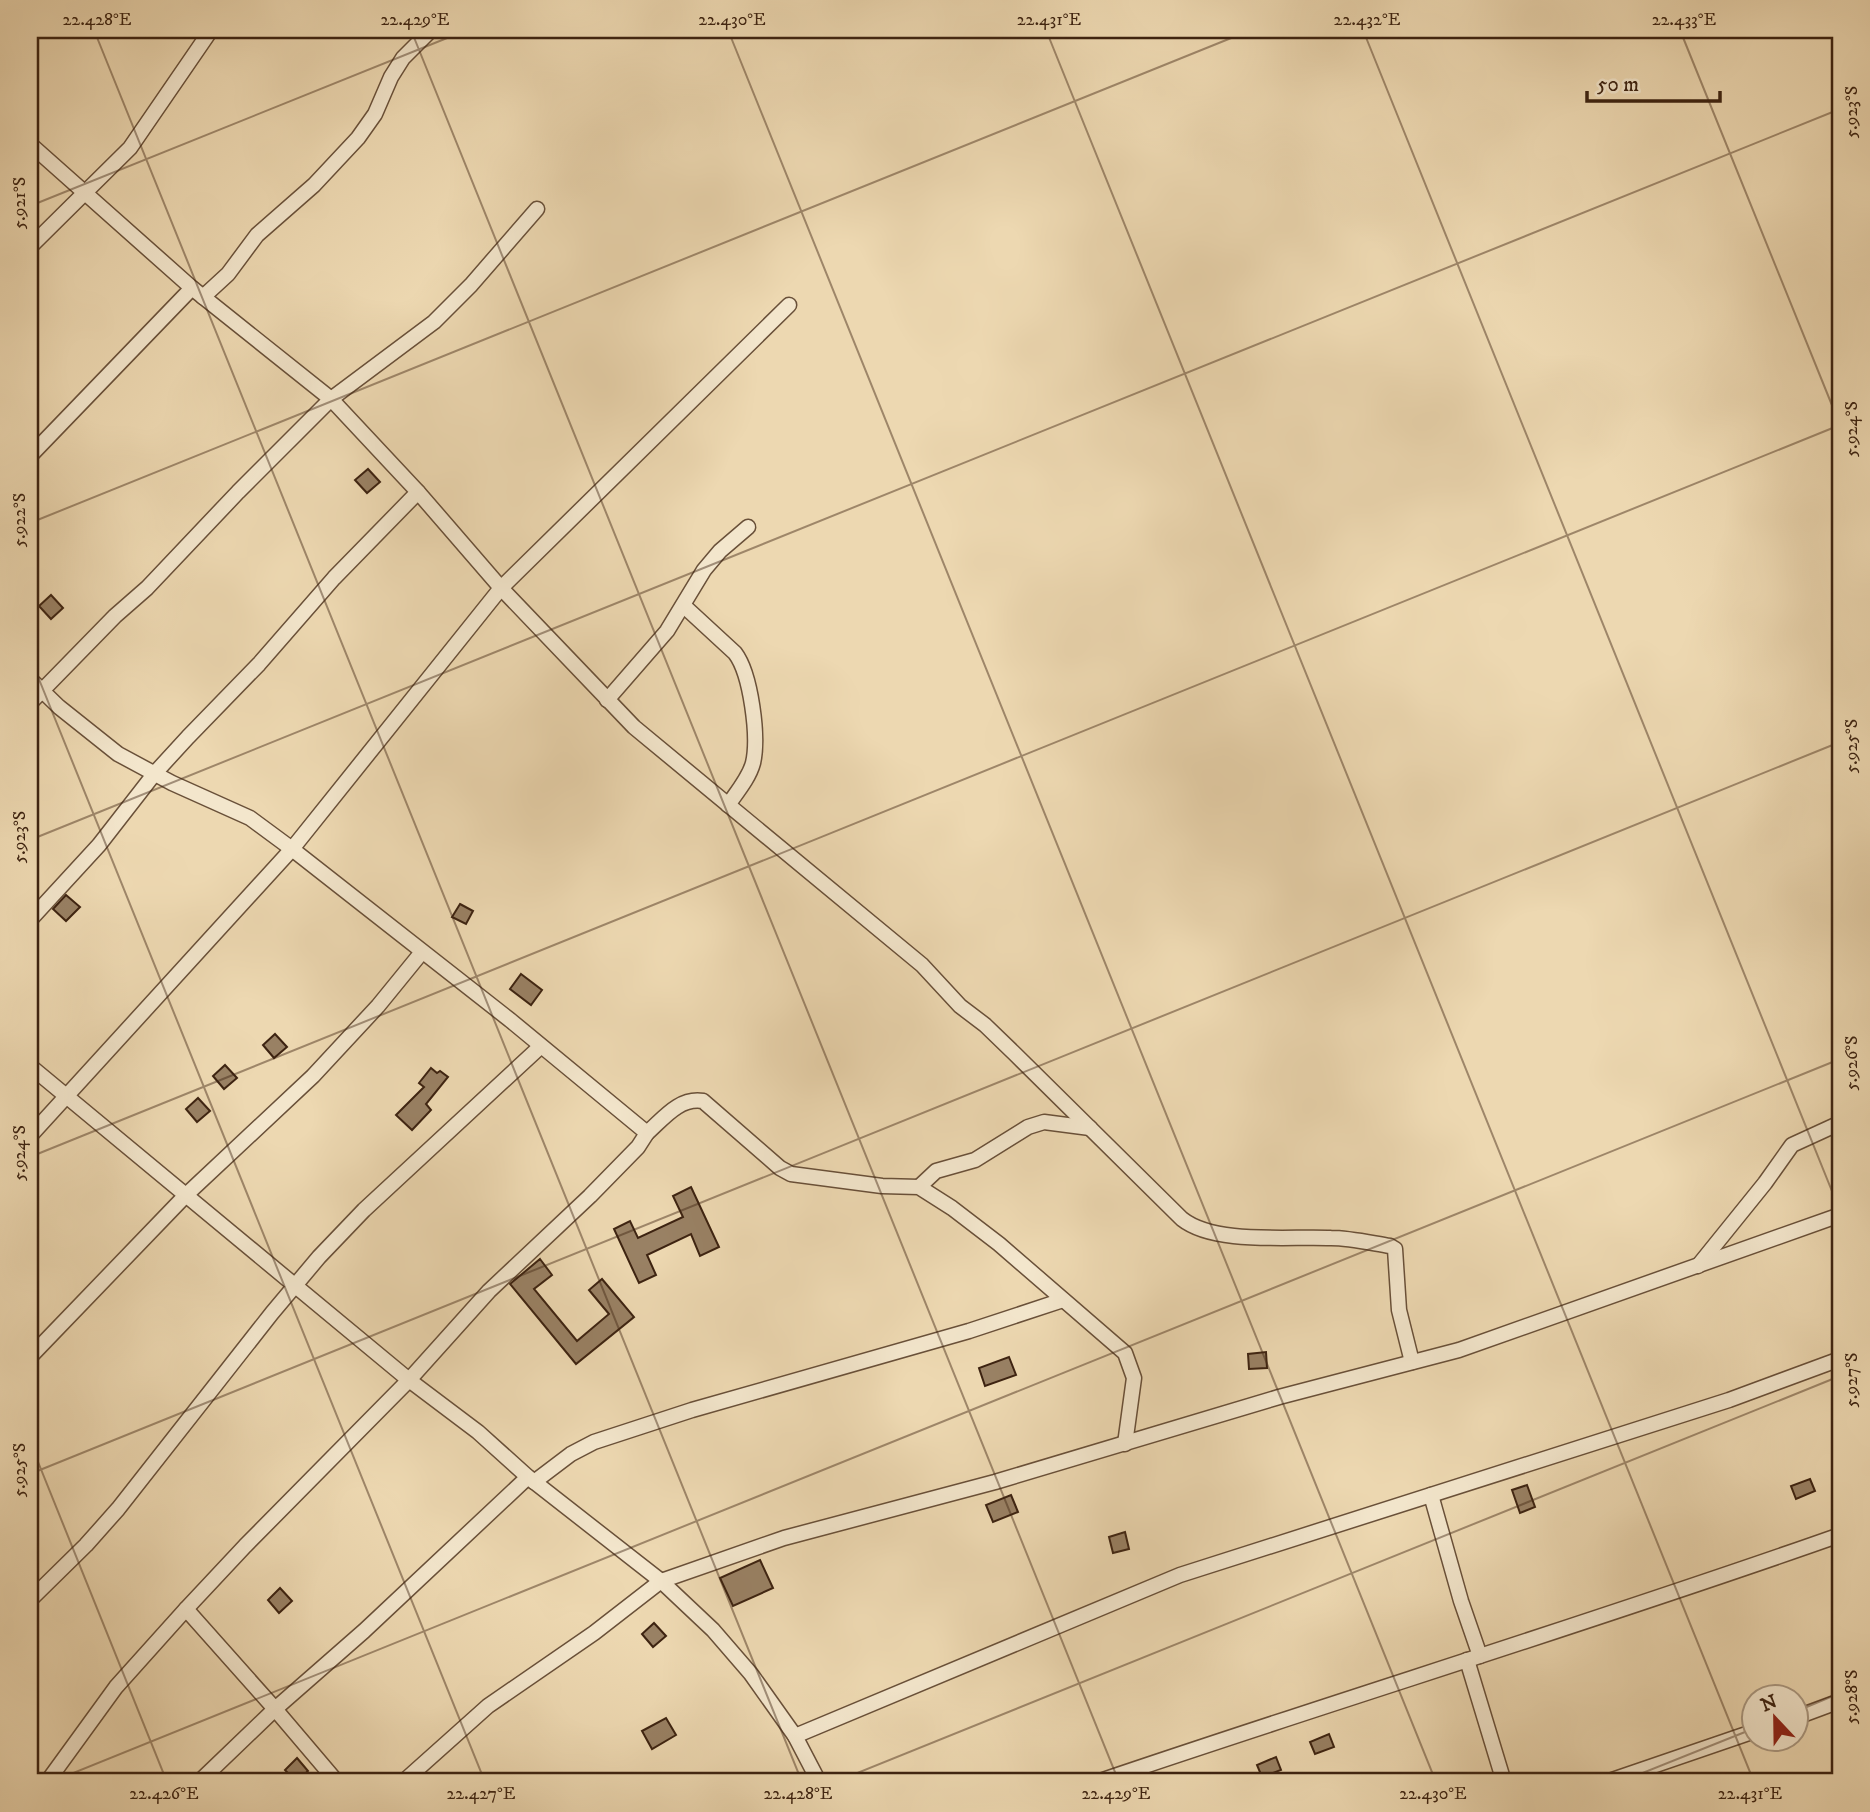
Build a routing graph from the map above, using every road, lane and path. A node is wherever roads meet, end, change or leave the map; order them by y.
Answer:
1 (33, 30) edge
2 (211, 30) edge
3 (430, 30) edge
4 (30, 35) edge
5 (30, 144) edge
6 (83, 192) junction
7 (537, 209) dead end
8 (30, 247) edge
9 (197, 293) junction
10 (789, 305) dead end
11 (331, 399) junction
12 (30, 456) edge
13 (418, 492) junction
14 (748, 527) dead end
15 (501, 588) junction
16 (684, 606) junction
17 (30, 679) edge
18 (41, 690) junction
19 (607, 700) junction
20 (30, 703) edge
21 (155, 774) junction
22 (728, 805) junction
23 (292, 849) junction
24 (30, 920) edge
25 (422, 952) junction
26 (540, 1046) junction
27 (30, 1066) edge
28 (67, 1097) junction
29 (1062, 1101) junction
30 (1044, 1122) junction
31 (1840, 1123) edge
32 (1090, 1128) junction
33 (647, 1133) junction
34 (30, 1136) edge
35 (919, 1187) junction
36 (186, 1195) junction
37 (1840, 1215) edge
38 (1697, 1267) junction
39 (296, 1287) junction
40 (1063, 1300) junction
41 (30, 1357) edge
42 (1840, 1359) edge
43 (1412, 1362) junction
44 (409, 1380) junction
45 (1125, 1444) junction
46 (531, 1479) junction
47 (1431, 1495) junction
48 (1840, 1535) edge
49 (661, 1581) junction
50 (30, 1600) edge
51 (186, 1609) junction
52 (1473, 1658) junction
53 (1840, 1702) edge
54 (275, 1709) junction
55 (1811, 1712) edge
56 (795, 1736) junction
57 (1741, 1736) edge
58 (47, 1782) edge
59 (200, 1782) edge
60 (337, 1782) edge
61 (403, 1782) edge
62 (819, 1782) edge
63 (1097, 1782) edge
64 (1504, 1782) edge
65 (1606, 1782) edge

1 - 4 street
2 - 6 street
3 - 9 street
5 - 6 street
6 - 8 street
6 - 9 street
7 - 11 street
9 - 11 street
9 - 12 street
10 - 15 street
11 - 13 street
11 - 18 street
13 - 15 street
13 - 21 street
14 - 16 street
15 - 19 street
15 - 23 street
16 - 19 street
16 - 22 street
17 - 18 street
18 - 20 street
18 - 21 street
19 - 22 street
21 - 23 street
21 - 24 street
22 - 29 street
23 - 25 street
23 - 28 street
25 - 26 street
25 - 36 street
26 - 33 street
26 - 39 street
27 - 28 street
28 - 34 street
28 - 36 street
29 - 30 street
29 - 32 street
30 - 32 street
30 - 35 street
31 - 38 street
32 - 43 street
33 - 35 street
33 - 44 street
35 - 40 street
36 - 39 street
36 - 41 street
37 - 38 street
38 - 43 street
39 - 44 street
39 - 50 street
40 - 45 street
40 - 46 street
42 - 47 street
43 - 45 street
44 - 46 street
44 - 51 street
45 - 49 street
46 - 49 street
46 - 54 street
47 - 52 street
47 - 56 street
48 - 52 street
49 - 56 street
49 - 61 street
51 - 54 street
51 - 58 street
52 - 63 street
52 - 64 street
53 - 55 street
54 - 59 street
54 - 60 street
56 - 62 street
57 - 65 street

